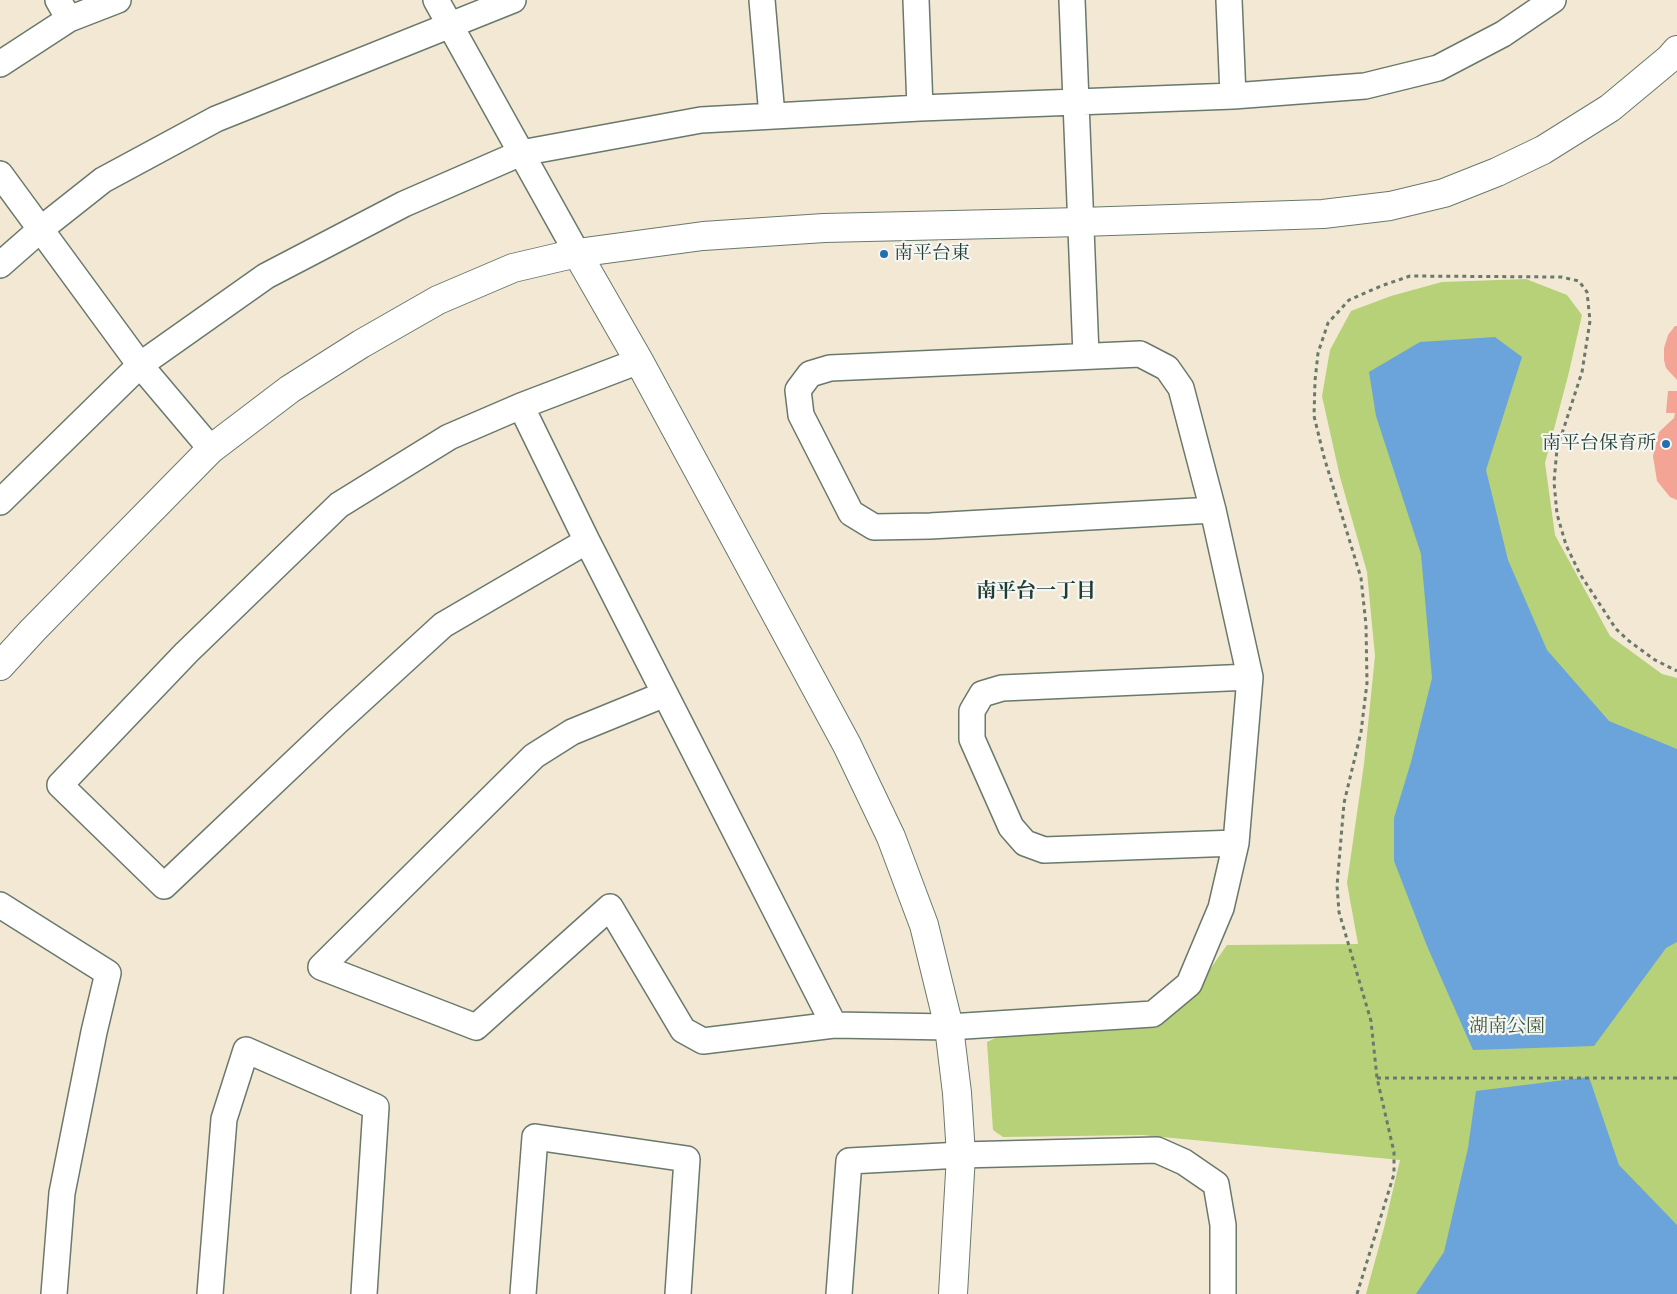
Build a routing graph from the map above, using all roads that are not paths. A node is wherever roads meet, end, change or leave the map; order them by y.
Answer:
1 (118, 0) edge
2 (436, 0) edge
3 (513, 0) edge
4 (762, 0) edge
5 (916, 0) edge
6 (1072, 0) edge
7 (1229, 0) edge
8 (1553, 0) edge
9 (64, 10) edge
10 (450, 25) junction
11 (1675, 58) edge
12 (0, 64) edge
13 (1233, 96) junction
14 (1076, 102) junction
15 (920, 108) junction
16 (772, 116) junction
17 (522, 153) junction
18 (0, 174) edge
19 (1081, 222) junction
20 (41, 229) junction
21 (576, 253) junction
22 (0, 265) edge
23 (1086, 355) junction
24 (639, 361) junction
25 (140, 365) junction
26 (521, 406) junction
27 (211, 449) junction
28 (0, 502) edge
29 (1214, 510) junction
30 (587, 541) junction
31 (0, 666) edge
32 (1250, 677) junction
33 (665, 694) junction
34 (1236, 843) junction
35 (0, 905) edge
36 (834, 1025) junction
37 (949, 1027) junction
38 (961, 1155) junction
39 (54, 1294) edge
40 (210, 1294) edge
41 (364, 1294) edge
42 (524, 1294) edge
43 (678, 1294) edge
44 (839, 1294) edge
45 (953, 1294) edge
46 (1223, 1294) edge

1 - 9 street
2 - 10 street
3 - 10 street
4 - 16 street
5 - 15 street
6 - 14 street
7 - 13 street
8 - 13 street
9 - 12 street
10 - 17 street
10 - 20 street
11 - 19 street
13 - 14 street
14 - 15 street
14 - 19 street
15 - 16 street
16 - 17 street
17 - 21 street
17 - 25 street
18 - 20 street
19 - 21 street
19 - 23 street
20 - 22 street
20 - 25 street
21 - 24 street
21 - 27 street
23 - 29 street
23 - 29 street
24 - 26 street
24 - 37 street
25 - 27 street
25 - 28 street
26 - 30 street
26 - 30 street
27 - 31 street
29 - 32 street
30 - 33 street
32 - 34 street
32 - 34 street
33 - 36 street
33 - 36 street
34 - 37 street
35 - 39 street
36 - 37 street
37 - 38 street
38 - 44 street
38 - 45 street
38 - 46 street
40 - 41 street
42 - 43 street

